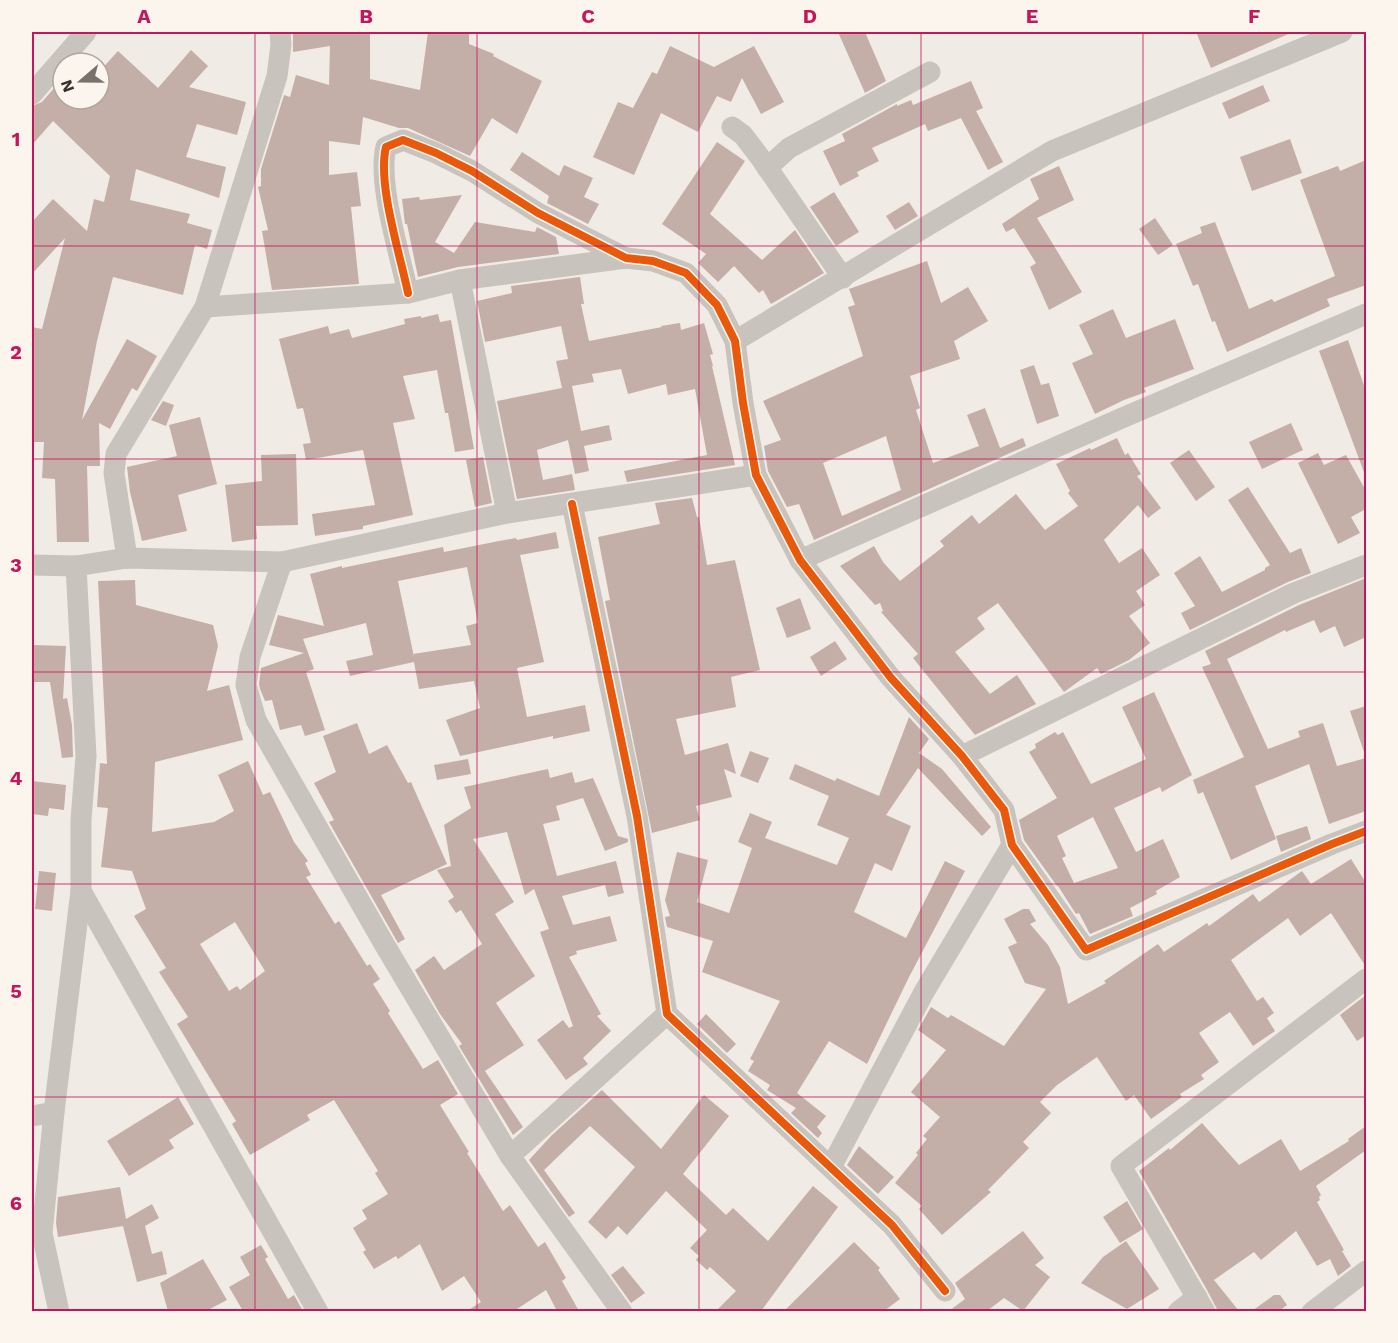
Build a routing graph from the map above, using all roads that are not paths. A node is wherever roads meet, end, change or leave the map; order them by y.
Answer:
1 (86, 32) edge
2 (280, 32) edge
3 (1342, 32) edge
4 (930, 72) dead end
5 (34, 85) edge
6 (732, 127) dead end
7 (767, 168) junction
8 (626, 258) junction
9 (843, 278) junction
10 (460, 280) junction
11 (408, 293) junction
12 (205, 307) junction
13 (1366, 314) edge
14 (735, 341) junction
15 (756, 475) junction
16 (572, 504) junction
17 (507, 513) junction
18 (127, 558) junction
19 (800, 561) junction
20 (282, 562) junction
21 (1366, 565) edge
22 (32, 566) edge
23 (76, 566) junction
24 (962, 756) junction
25 (1366, 831) edge
26 (1012, 845) junction
27 (81, 891) junction
28 (1366, 979) edge
29 (667, 1014) junction
30 (54, 1112) junction
31 (32, 1116) edge
32 (510, 1156) junction
33 (831, 1167) junction
34 (1366, 1271) edge
35 (945, 1291) dead end
36 (1201, 1304) edge
37 (59, 1311) edge
38 (318, 1311) edge
39 (622, 1311) edge
40 (1178, 1311) edge
41 (1312, 1311) edge

1 - 5 street
2 - 12 street
3 - 9 street
4 - 7 street
6 - 7 street
7 - 9 street
8 - 10 street
8 - 11 street
8 - 14 street
9 - 14 street
10 - 11 street
10 - 17 street
11 - 12 street
12 - 18 street
13 - 19 street
14 - 15 street
15 - 16 street
15 - 19 street
16 - 17 street
16 - 29 street
17 - 20 street
18 - 20 street
18 - 23 street
19 - 24 street
20 - 32 street
21 - 24 street
22 - 23 street
23 - 27 street
24 - 26 street
25 - 26 street
26 - 33 street
27 - 30 street
27 - 38 street
28 - 36 street
29 - 32 street
29 - 33 street
30 - 31 street
30 - 37 street
32 - 39 street
33 - 35 street
34 - 41 street
36 - 40 street

